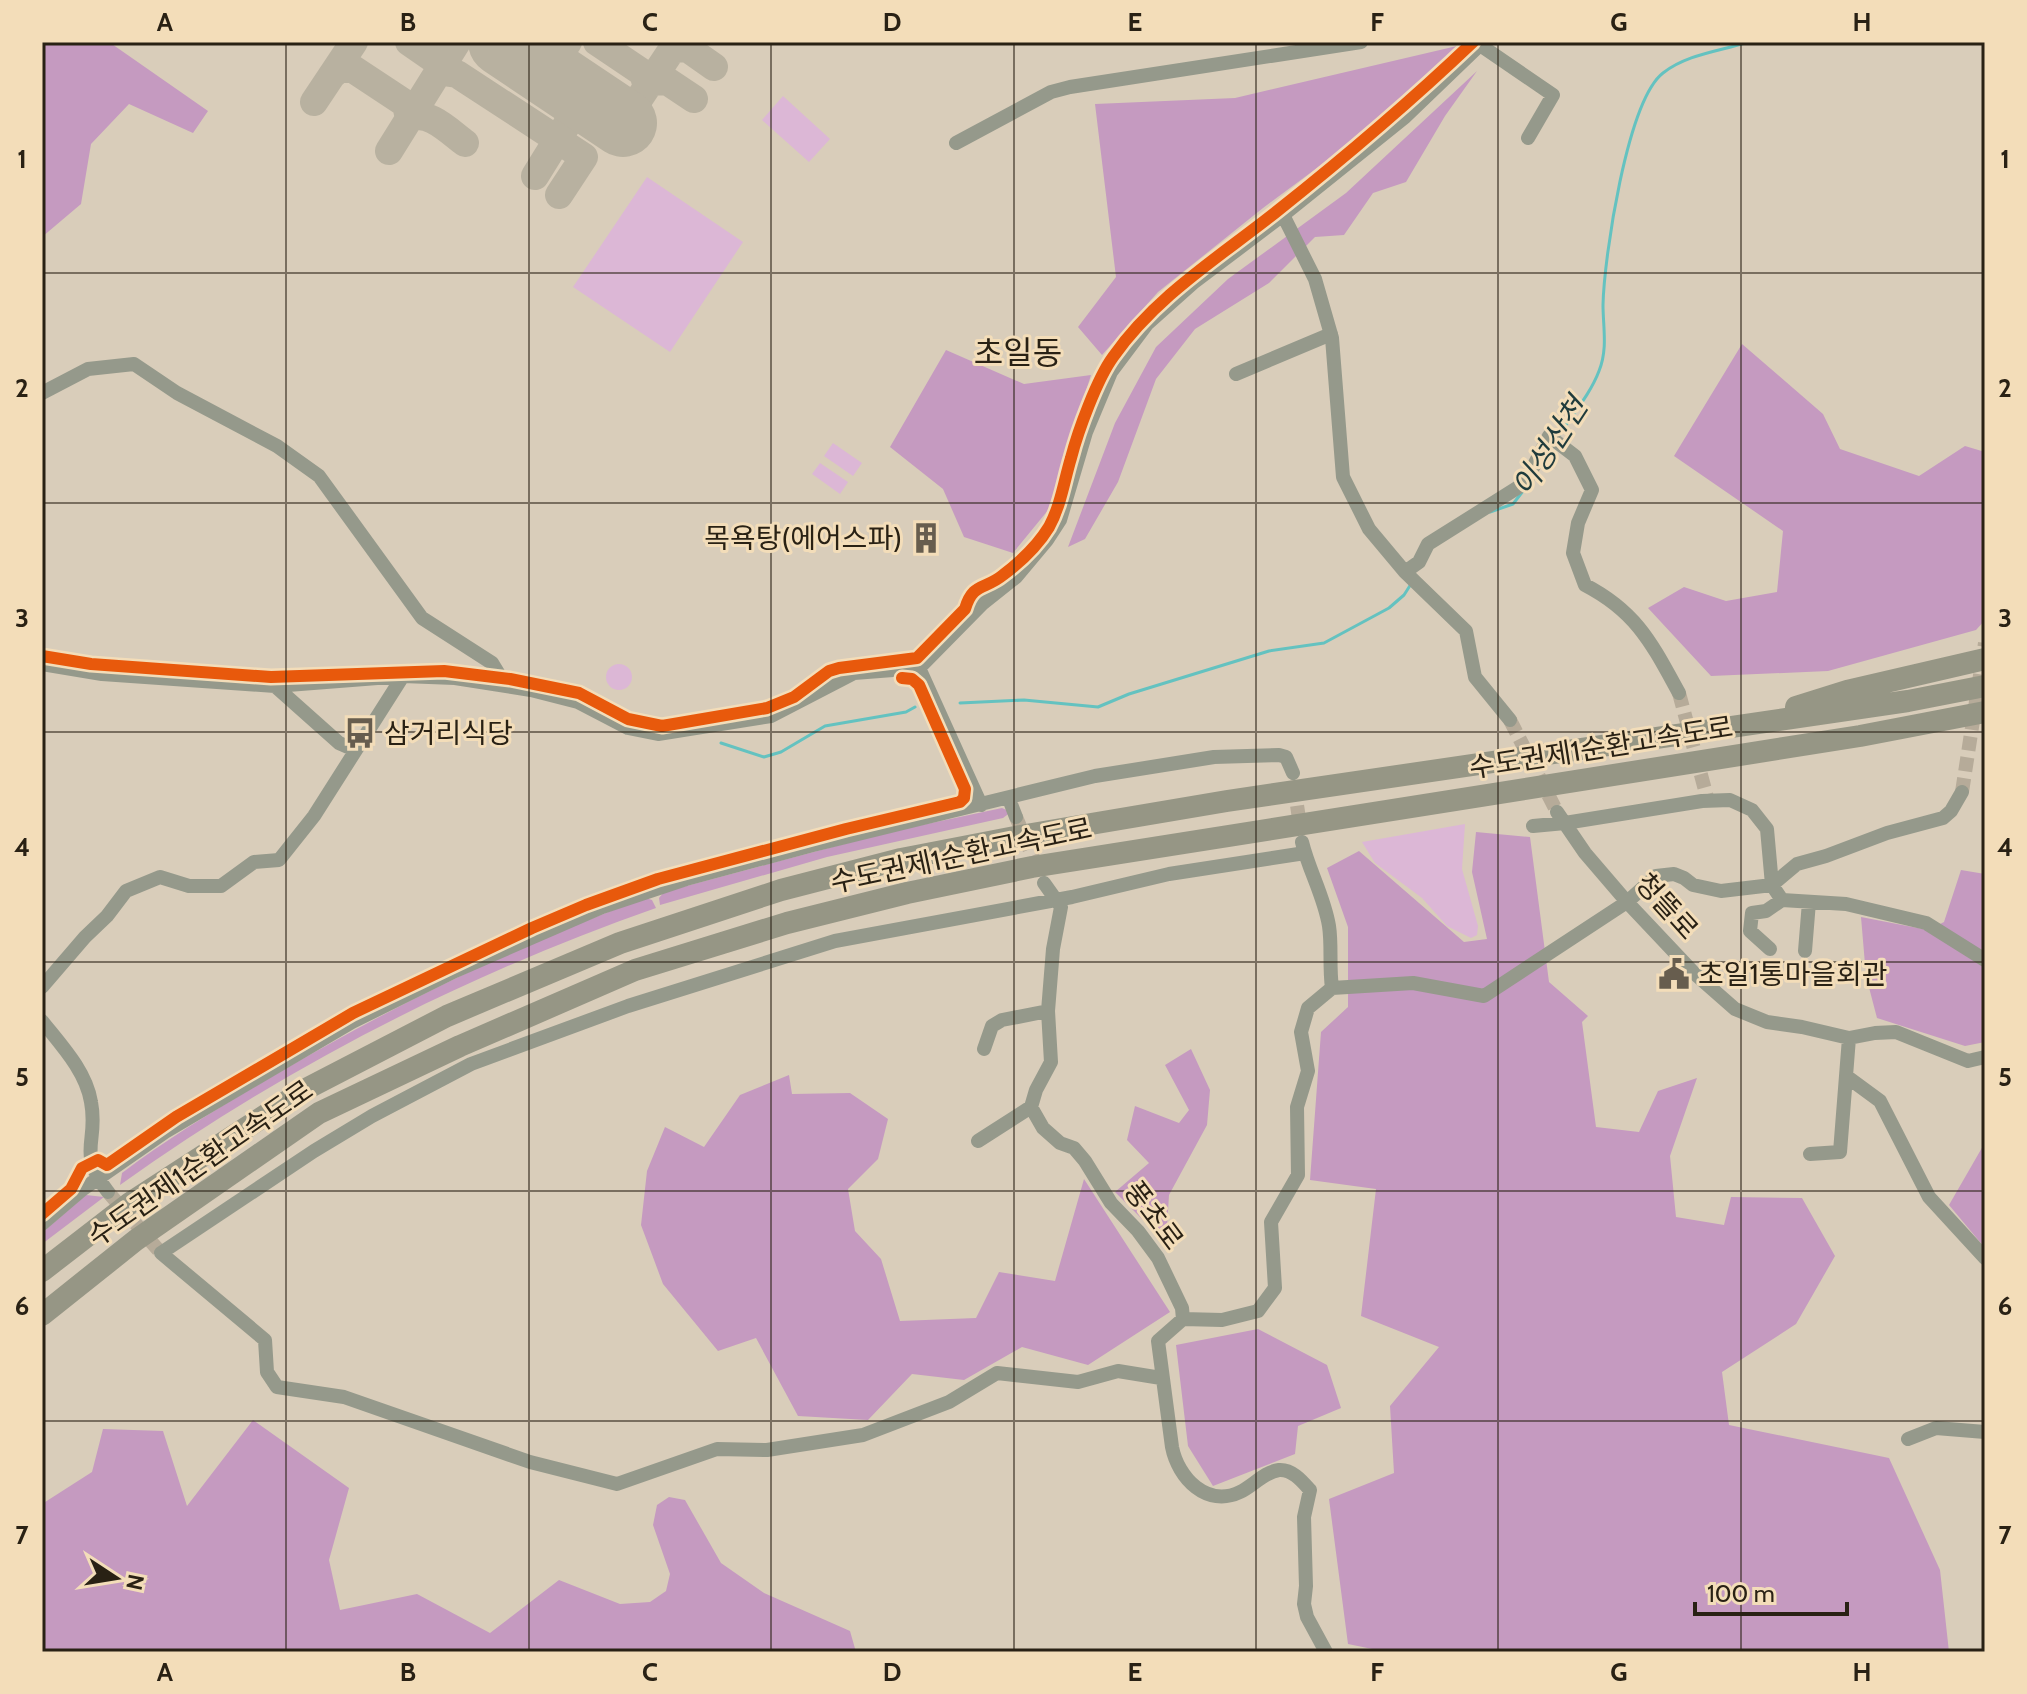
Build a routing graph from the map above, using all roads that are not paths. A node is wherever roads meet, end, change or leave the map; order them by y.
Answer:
1 (1361, 42) edge
2 (1481, 44) edge
3 (1528, 138) dead end
4 (956, 143) dead end
5 (1283, 215) junction
6 (1331, 334) junction
7 (1236, 374) dead end
8 (42, 393) edge
9 (1405, 572) junction
10 (1985, 659) edge
11 (42, 664) edge
12 (919, 668) junction
13 (403, 676) junction
14 (275, 686) junction
15 (506, 686) junction
16 (1985, 686) edge
17 (1679, 693) tunnel mouth
18 (1985, 712) edge
19 (1510, 720) tunnel mouth
20 (1985, 726) edge
21 (1714, 731) junction
22 (1860, 736) junction
23 (355, 750) junction
24 (1293, 773) dead end
25 (1962, 792) tunnel mouth
26 (1009, 799) junction
27 (981, 805) junction
28 (1016, 817) tunnel mouth
29 (1561, 818) junction
30 (1533, 826) dead end
31 (1044, 883) tunnel mouth
32 (1772, 885) junction
33 (1055, 900) junction
34 (1782, 900) junction
35 (1627, 902) junction
36 (1809, 902) junction
37 (1770, 949) dead end
38 (1805, 951) dead end
39 (1985, 960) edge
40 (42, 987) edge
41 (1332, 988) junction
42 (1048, 1011) junction
43 (42, 1021) edge
44 (1849, 1038) junction
45 (984, 1049) dead end
46 (1985, 1057) edge
47 (1846, 1076) junction
48 (1031, 1107) junction
49 (978, 1141) dead end
50 (1810, 1154) dead end
51 (98, 1179) junction
52 (108, 1192) tunnel mouth
53 (42, 1224) edge
54 (1985, 1258) edge
55 (42, 1271) edge
56 (42, 1315) edge
57 (1183, 1319) junction
58 (1161, 1378) junction
59 (1985, 1432) edge
60 (1908, 1439) dead end
61 (1326, 1652) edge

1 - 4 street
2 - 3 street
2 - 5 street
5 - 6 street
5 - 12 street
6 - 7 street
6 - 9 street
8 - 15 street
9 - 17 street
9 - 19 street
10 - 21 highway
11 - 14 street
12 - 15 street
12 - 27 street
13 - 14 street
13 - 15 street
13 - 23 street
14 - 23 street
16 - 21 highway, 수도권제1순환고속도로
18 - 22 highway, 수도권제1순환고속도로
20 - 22 highway
21 - 55 highway, 수도권제1순환고속도로
22 - 56 highway, 수도권제1순환고속도로
23 - 40 street
24 - 26 street
25 - 32 street
26 - 27 street
26 - 28 street
27 - 51 street
29 - 30 street
29 - 32 street
29 - 35 street, 청뜰로
31 - 33 street
32 - 34 street
32 - 35 street
33 - 41 street
33 - 42 street
33 - 58 street
34 - 36 street
34 - 37 street
35 - 41 street
35 - 44 street, 청뜰로
36 - 38 street
36 - 39 street
41 - 57 street
42 - 45 street
42 - 48 street
43 - 51 street
44 - 46 street, 청뜰로
44 - 47 street
47 - 50 street
47 - 54 street
48 - 49 street
48 - 57 street, 풍초로
51 - 52 street
51 - 53 street
57 - 58 street
58 - 61 street
59 - 60 street

